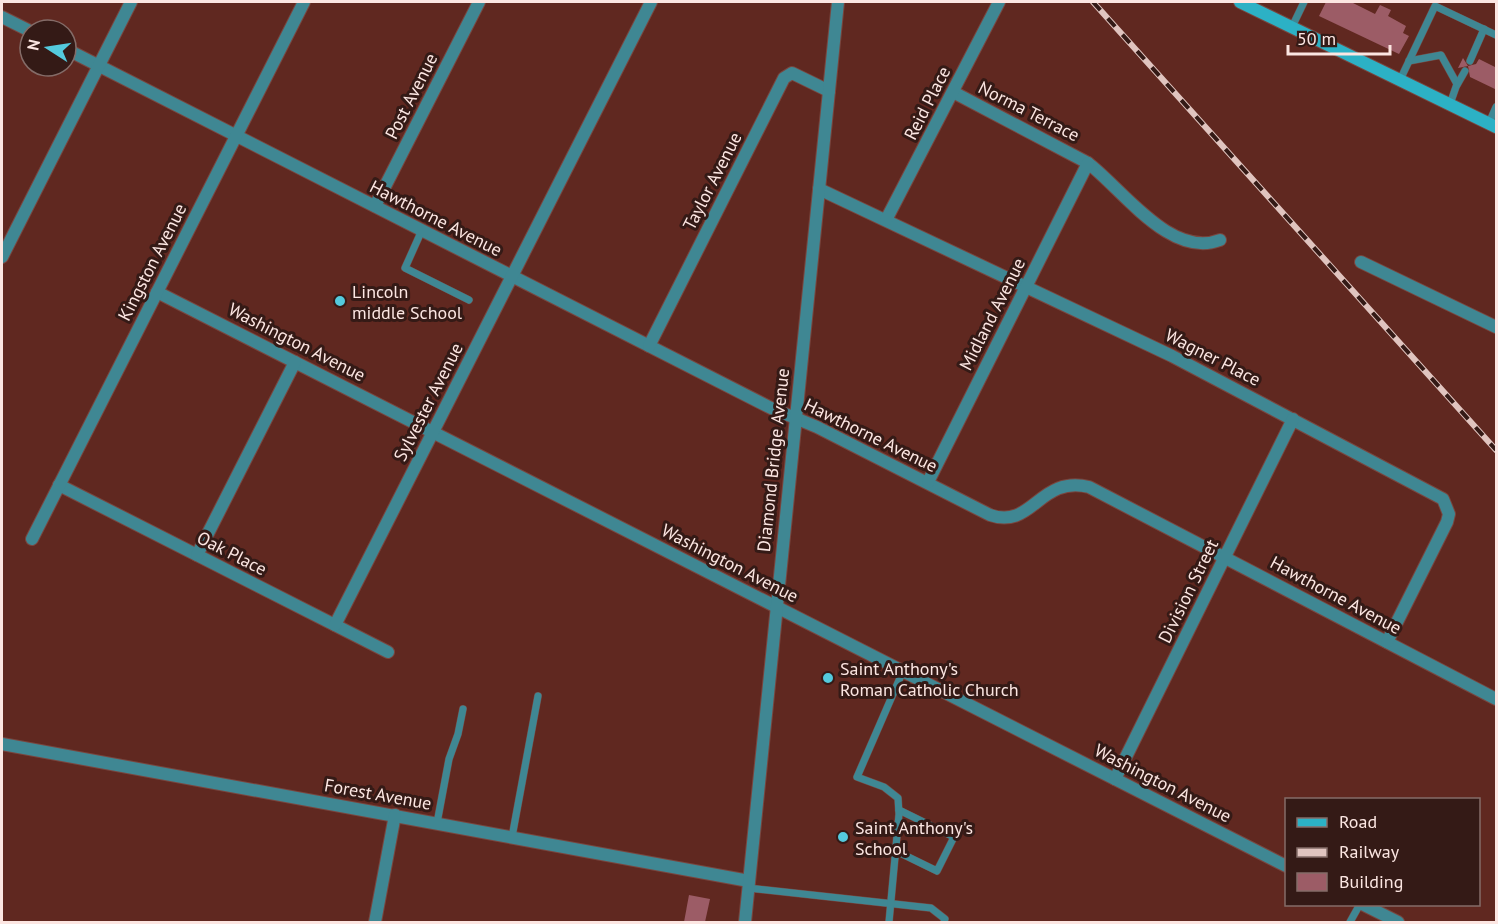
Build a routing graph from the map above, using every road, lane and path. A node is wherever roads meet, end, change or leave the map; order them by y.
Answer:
1 (131, 2) edge
2 (304, 2) edge
3 (479, 2) edge
4 (651, 2) edge
5 (838, 2) edge
6 (999, 2) edge
7 (1240, 2) edge
8 (1304, 2) edge
9 (2, 17) edge
10 (18, 25) edge
11 (1292, 27) junction
12 (1484, 29) junction
13 (1497, 35) edge
14 (78, 56) edge
15 (1409, 61) junction
16 (1470, 61) dead end
17 (99, 66) junction
18 (1464, 71) dead end
19 (1400, 80) junction
20 (1457, 86) junction
21 (829, 91) junction
22 (953, 92) junction
23 (1450, 104) junction
24 (1497, 107) edge
25 (1493, 125) edge
26 (236, 136) junction
27 (1088, 163) junction
28 (819, 189) junction
29 (375, 206) junction
30 (886, 220) junction
31 (422, 230) junction
32 (1220, 240) dead end
33 (2, 257) edge
34 (1361, 262) dead end
35 (512, 276) junction
36 (1026, 286) junction
37 (157, 292) junction
38 (469, 300) dead end
39 (1497, 327) edge
40 (649, 346) junction
41 (295, 362) junction
42 (796, 418) junction
43 (1293, 419) junction
44 (433, 432) junction
45 (928, 482) junction
46 (59, 485) junction
47 (32, 538) dead end
48 (197, 555) junction
49 (1225, 557) junction
50 (776, 607) junction
51 (335, 625) junction
52 (1386, 642) junction
53 (388, 652) dead end
54 (903, 671) junction
55 (538, 696) dead end
56 (1497, 699) edge
57 (463, 709) dead end
58 (2, 744) edge
59 (1115, 779) junction
60 (899, 810) junction
61 (395, 815) junction
62 (437, 823) junction
63 (512, 837) junction
64 (896, 850) junction
65 (1285, 865) edge
66 (748, 884) junction
67 (891, 904) junction
68 (1360, 906) edge
69 (1365, 906) edge
70 (375, 922) edge
71 (745, 922) edge
72 (890, 922) edge
73 (944, 922) edge
74 (1350, 922) edge
75 (1398, 922) edge

1 - 17 street
2 - 26 street, Kingston Avenue
3 - 29 street, Post Avenue
4 - 35 street, Sylvester Avenue
5 - 21 street, Diamond Bridge Avenue
6 - 22 street, Reid Place
7 - 11 main road
8 - 11 lane
9 - 10 street
11 - 19 main road
12 - 13 lane
12 - 15 lane
12 - 16 lane
14 - 17 street, Hawthorne Avenue
15 - 19 lane
15 - 20 lane
17 - 26 street, Hawthorne Avenue
17 - 33 street
18 - 20 lane
19 - 23 main road
20 - 23 lane
21 - 28 street, Diamond Bridge Avenue
21 - 40 street, Taylor Avenue
22 - 27 street, Norma Terrace
22 - 30 street, Reid Place
23 - 25 main road
24 - 25 lane
26 - 29 street, Hawthorne Avenue
26 - 37 street, Kingston Avenue
27 - 32 street, Norma Terrace
27 - 36 street, Midland Avenue
28 - 30 street, Wagner Place
28 - 42 street, Diamond Bridge Avenue
29 - 31 street, Hawthorne Avenue
30 - 36 street, Wagner Place
31 - 35 street, Hawthorne Avenue
31 - 38 lane
34 - 39 street
35 - 40 street, Hawthorne Avenue
35 - 44 street, Sylvester Avenue
36 - 43 street, Wagner Place
36 - 45 street, Midland Avenue
37 - 41 street, Washington Avenue
37 - 46 street, Kingston Avenue
40 - 42 street, Hawthorne Avenue
41 - 44 street, Washington Avenue
41 - 48 street
42 - 45 street, Hawthorne Avenue
42 - 50 street, Diamond Bridge Avenue
43 - 49 street, Division Street
43 - 52 street, Wagner Place
44 - 50 street, Washington Avenue
44 - 51 street, Sylvester Avenue
45 - 49 street, Hawthorne Avenue
46 - 47 street, Kingston Avenue
46 - 48 street, Oak Place
48 - 51 street, Oak Place
49 - 52 street, Hawthorne Avenue
49 - 59 street, Division Street
50 - 54 street, Washington Avenue
50 - 66 street, Diamond Bridge Avenue
51 - 53 street, Oak Place
52 - 56 street, Hawthorne Avenue
54 - 59 street, Washington Avenue
54 - 60 lane
55 - 63 lane
57 - 62 lane
58 - 61 street, Forest Avenue
59 - 65 street, Washington Avenue
60 - 64 lane
60 - 64 lane
61 - 62 street, Forest Avenue
61 - 70 street
62 - 63 street, Forest Avenue
63 - 66 street, Forest Avenue
64 - 67 lane
66 - 67 lane
66 - 71 street, Diamond Bridge Avenue
67 - 72 lane
67 - 73 lane
68 - 74 lane
69 - 75 street

